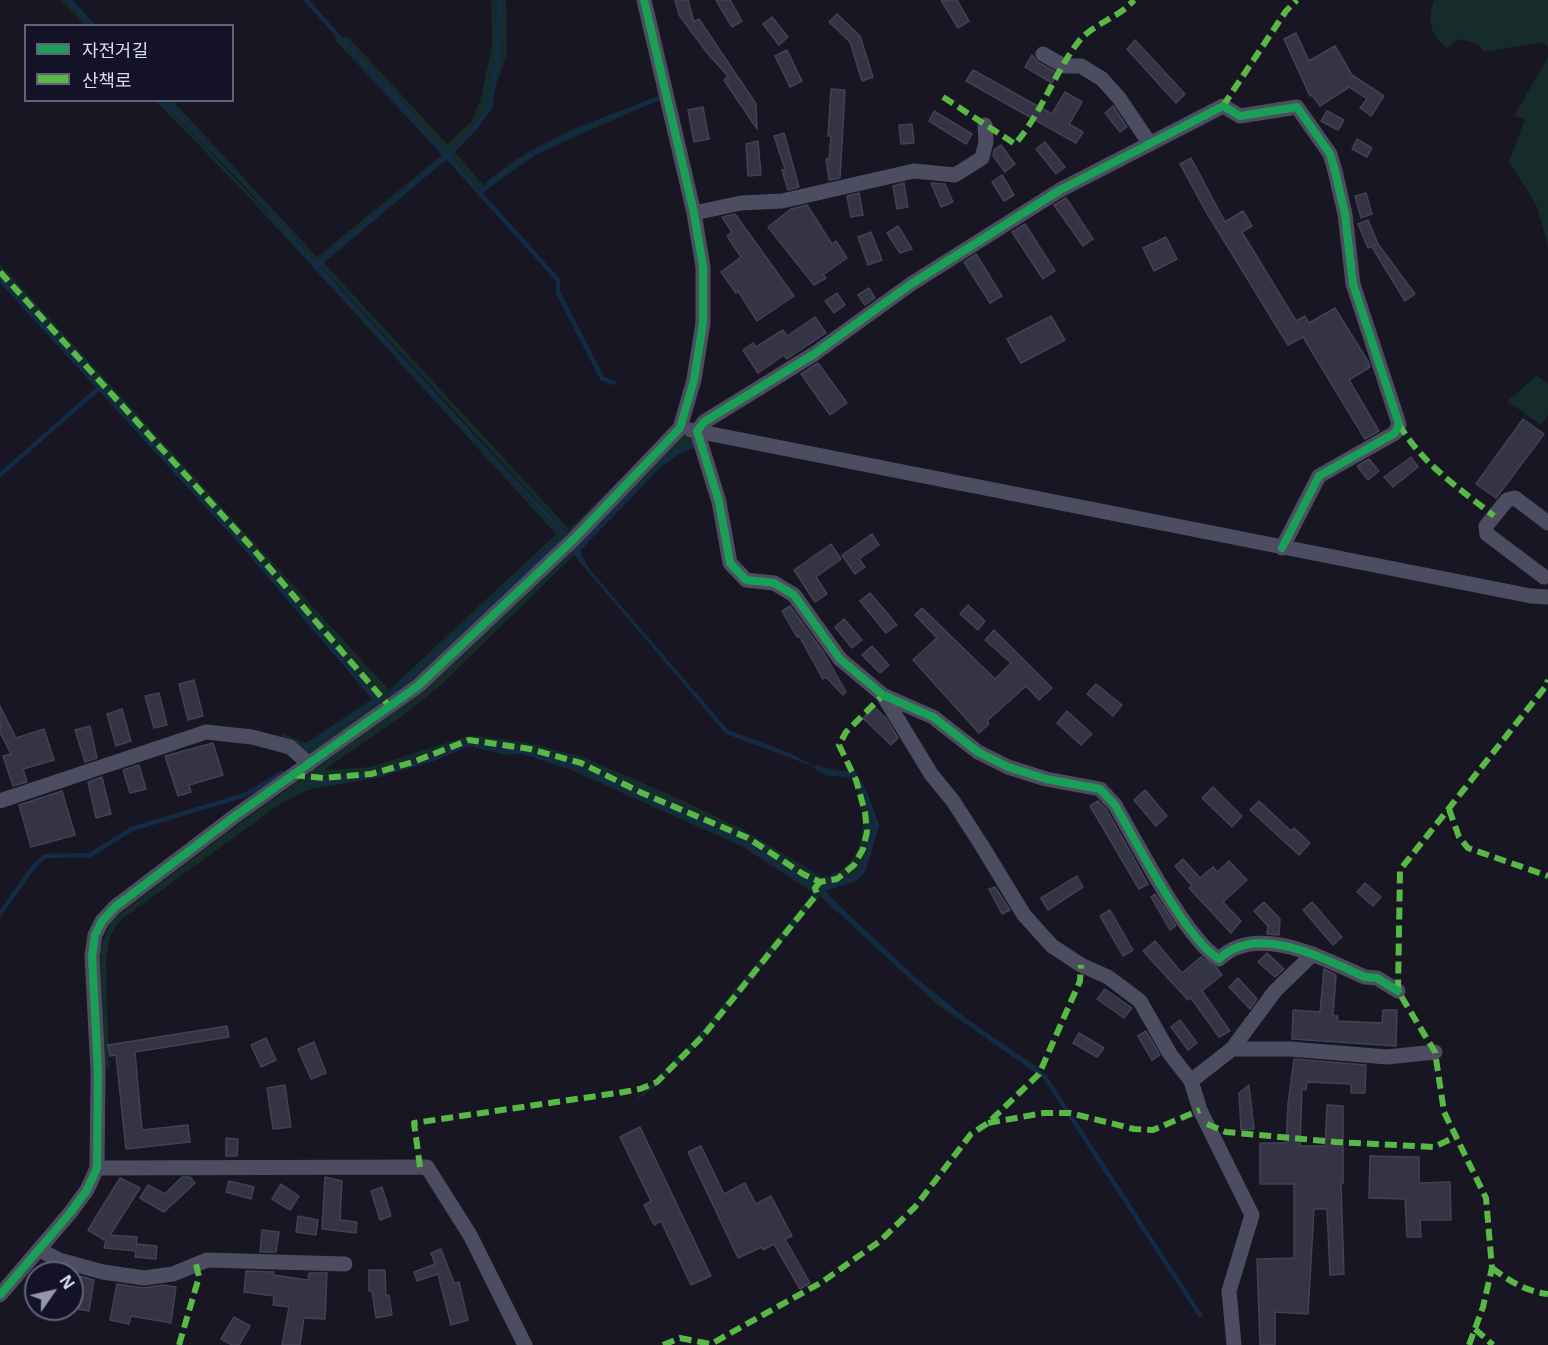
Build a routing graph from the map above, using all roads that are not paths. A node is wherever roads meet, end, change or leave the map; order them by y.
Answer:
1 (644, 0) edge
2 (1043, 54) dead end
3 (985, 125) dead end
4 (1150, 144) junction
5 (694, 213) junction
6 (680, 428) junction
7 (697, 432) junction
8 (1548, 523) edge
9 (1282, 548) junction
10 (1546, 574) edge
11 (1531, 596) junction
12 (1548, 597) edge
13 (883, 695) junction
14 (309, 764) junction
15 (0, 801) edge
16 (1313, 954) junction
17 (1398, 991) dead end
18 (1232, 1049) junction
19 (1435, 1052) dead end
20 (1191, 1081) junction
21 (97, 1168) junction
22 (40, 1250) junction
23 (345, 1263) dead end
24 (0, 1295) edge
25 (525, 1345) edge
26 (1234, 1345) edge

1 - 5 street
2 - 4 street
3 - 5 street
4 - 7 street
4 - 9 street
5 - 6 street
6 - 7 street
6 - 14 street
7 - 9 street
7 - 13 street
8 - 10 street
9 - 11 street
10 - 11 street
11 - 12 street
13 - 16 street
13 - 20 street
14 - 15 street
14 - 21 street
16 - 17 street
16 - 18 street
18 - 19 street
18 - 20 street
20 - 26 street
21 - 22 street
21 - 25 street
22 - 23 street
22 - 24 street

